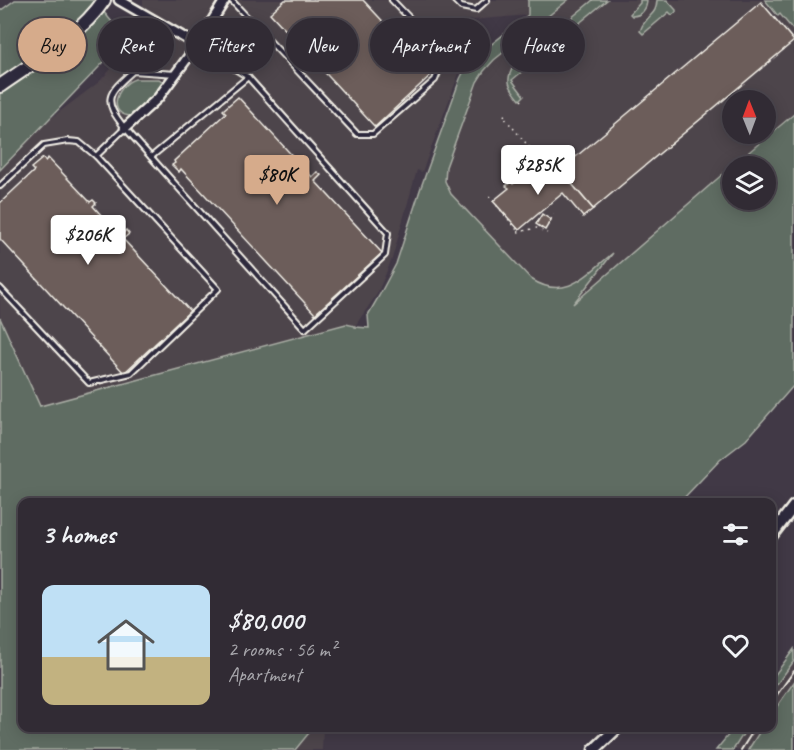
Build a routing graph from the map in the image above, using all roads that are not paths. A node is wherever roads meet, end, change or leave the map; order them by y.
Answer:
1 (104, 0) edge
2 (118, 0) edge
3 (225, 0) edge
4 (231, 0) edge
5 (392, 0) edge
6 (454, 0) edge
7 (487, 0) edge
8 (213, 18) edge
9 (186, 39) edge
10 (186, 60) edge
11 (241, 72) edge
12 (176, 74) junction
13 (248, 76) junction
14 (0, 86) edge
15 (125, 128) junction
16 (96, 156) junction
17 (151, 157) junction
18 (0, 186) edge
19 (0, 288) edge
20 (794, 506) edge
21 (776, 529) edge
22 (614, 732) edge
23 (594, 750) edge

1 - 14 main road
2 - 9 street
3 - 8 street
4 - 5 lane
6 - 7 lane
10 - 12 street
11 - 13 lane
12 - 15 street
12 - 15 lane
13 - 17 lane
13 - 17 lane
15 - 16 lane
15 - 17 lane
16 - 18 lane
16 - 19 lane
20 - 21 street
22 - 23 street

